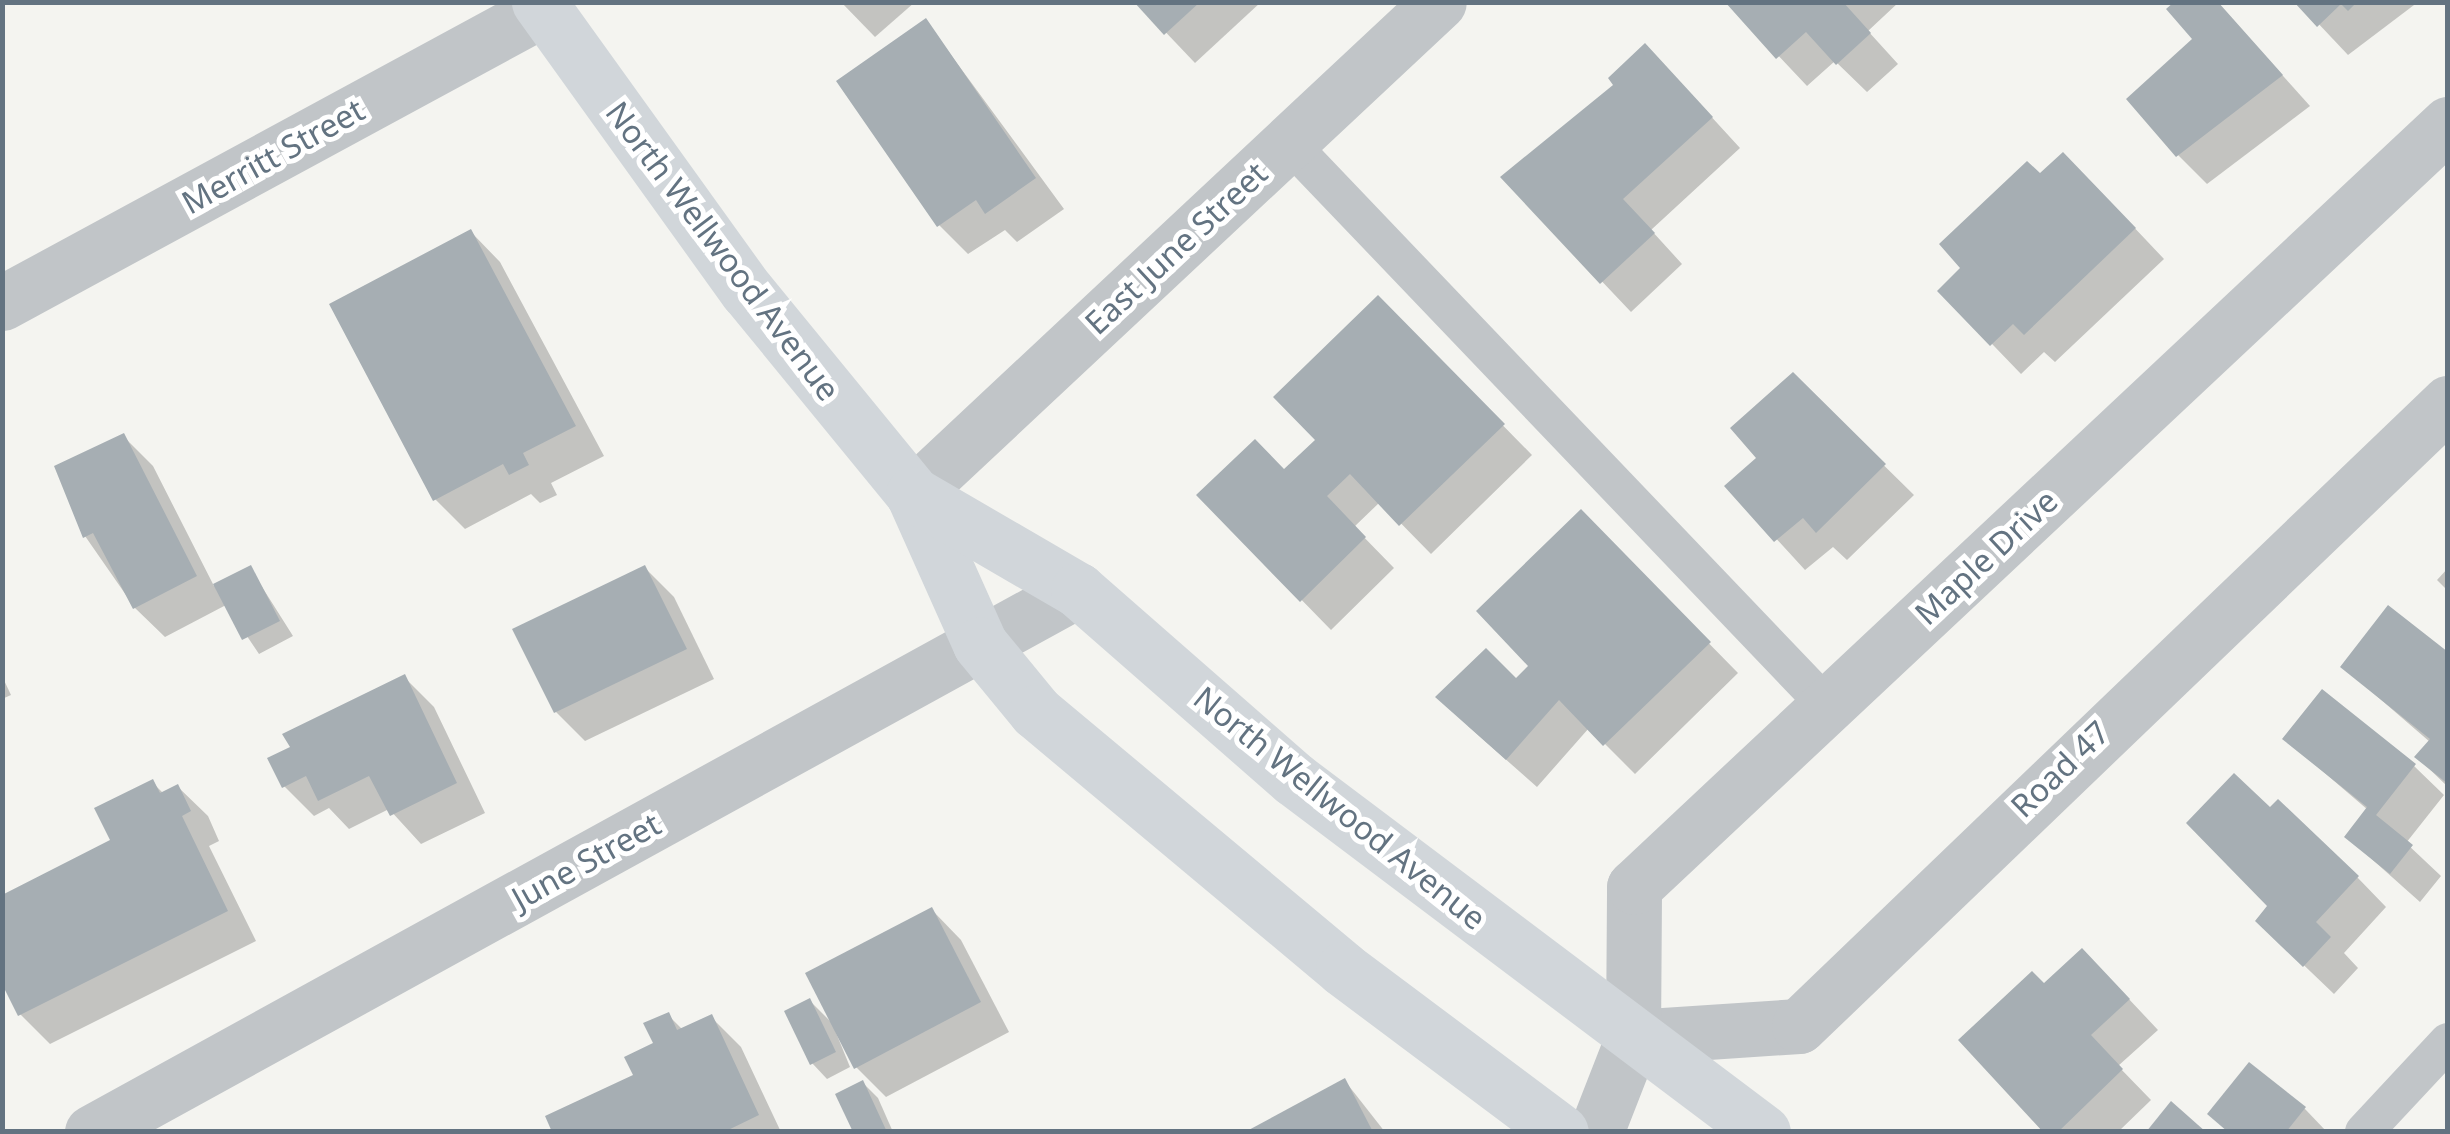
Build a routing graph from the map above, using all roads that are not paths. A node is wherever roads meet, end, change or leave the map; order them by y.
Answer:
1 (1439, 2) edge
2 (542, 6) edge
3 (2448, 124) edge
4 (1289, 142) junction
5 (2, 303) edge
6 (2448, 402) edge
7 (913, 494) junction
8 (1078, 590) junction
9 (980, 644) junction
10 (1827, 706) junction
11 (1632, 1037) junction
12 (2448, 1042) edge
13 (92, 1132) edge
14 (1561, 1132) edge
15 (1596, 1132) edge
16 (1762, 1132) edge
17 (2364, 1132) edge

1 - 4 street, East June Street
2 - 5 street, Merritt Street
2 - 7 main road, North Wellwood Avenue
3 - 10 street, Maple Drive
4 - 7 street, East June Street
4 - 10 lane
6 - 11 street, Road 47
7 - 8 main road, North Wellwood Avenue
7 - 9 main road, North Wellwood Avenue
8 - 9 street, June Street
8 - 11 main road, North Wellwood Avenue
9 - 13 street, June Street
9 - 14 main road, North Wellwood Avenue
10 - 11 street, Maple Drive
11 - 15 street, Maple Drive
11 - 16 main road, North Wellwood Avenue
12 - 17 lane

